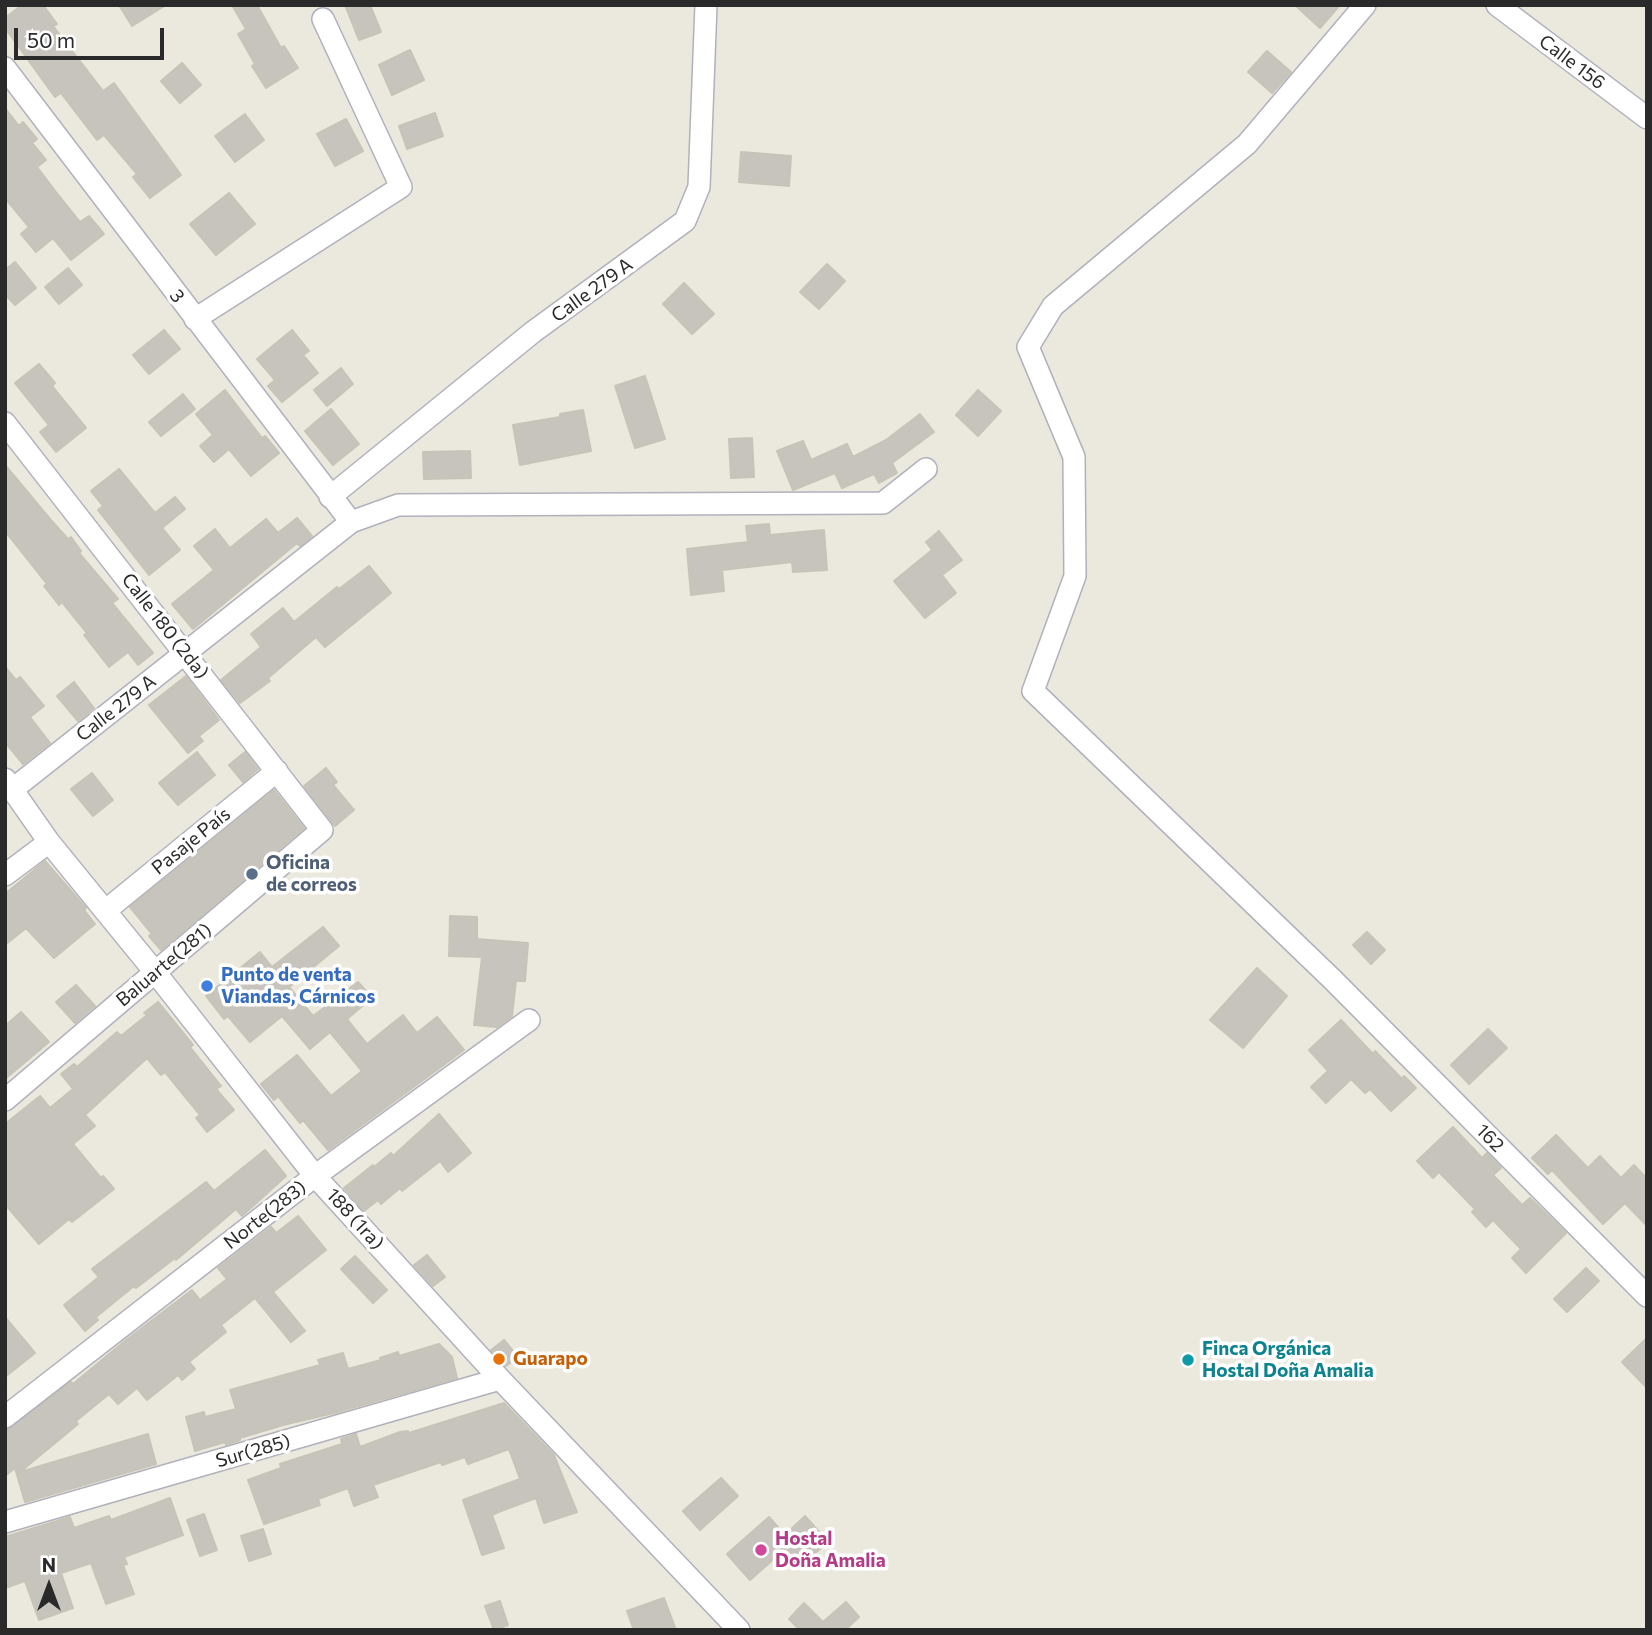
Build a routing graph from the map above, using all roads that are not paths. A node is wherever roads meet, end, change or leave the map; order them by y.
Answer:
1 (706, 5) edge
2 (1365, 5) edge
3 (1497, 5) edge
4 (323, 19) dead end
5 (5, 68) edge
6 (1647, 118) edge
7 (195, 319) junction
8 (5, 423) edge
9 (926, 469) dead end
10 (330, 497) junction
11 (351, 522) junction
12 (187, 653) junction
13 (277, 771) junction
14 (9, 784) edge
15 (322, 830) joint
16 (49, 842) junction
17 (5, 875) edge
18 (105, 911) junction
19 (155, 972) junction
20 (529, 1020) dead end
21 (5, 1100) edge
22 (315, 1176) junction
23 (1647, 1296) edge
24 (500, 1380) junction
25 (5, 1417) edge
26 (5, 1522) edge
27 (740, 1630) edge

1 - 10 street, Calle 279 A
2 - 23 street, 162
3 - 6 street, Calle 156
4 - 7 street
5 - 7 street, 3
7 - 10 street, 3
8 - 12 street, Calle 180 (2da)
9 - 11 street, Calle 279 A
10 - 11 street, 3
11 - 12 street, Calle 279 A
12 - 13 street, Calle 180 (2da)
12 - 14 street, Calle 279 A
13 - 15 street, Calle 180 (2da)
13 - 18 street, Pasaje País
14 - 16 street, 188 (1ra)
15 - 19 street, Baluarte(281)
16 - 17 street
16 - 18 street, 188 (1ra)
18 - 19 street, 188 (1ra)
19 - 21 street, Baluarte(281)
19 - 22 street, 188 (1ra)
20 - 22 street, Norte(283)
22 - 24 street, 188 (1ra)
22 - 25 street, Norte(283)
24 - 26 street, Sur(285)
24 - 27 street, 188 (1ra)

